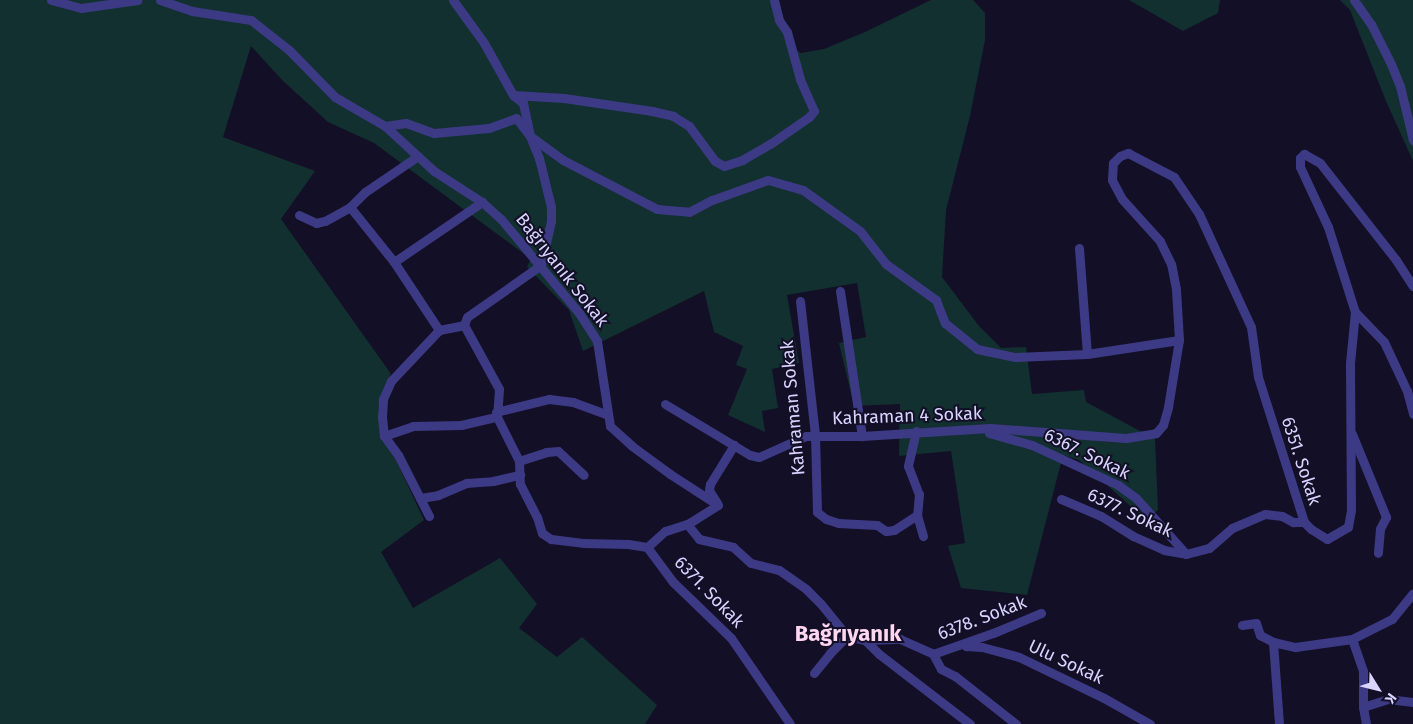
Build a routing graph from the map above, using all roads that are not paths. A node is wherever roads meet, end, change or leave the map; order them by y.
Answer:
1 (51, 0) edge
2 (137, 0) edge
3 (160, 0) edge
4 (453, 0) edge
5 (774, 0) edge
6 (1354, 0) edge
7 (513, 95) junction
8 (385, 126) junction
9 (530, 136) junction
10 (1413, 140) edge
11 (418, 156) junction
12 (482, 202) junction
13 (350, 207) junction
14 (299, 215) dead end
15 (1079, 248) dead end
16 (394, 262) junction
17 (541, 265) junction
18 (1413, 286) edge
19 (840, 292) dead end
20 (800, 301) dead end
21 (1355, 312) junction
22 (464, 325) junction
23 (439, 330) junction
24 (1179, 340) junction
25 (1087, 354) junction
26 (665, 404) dead end
27 (497, 414) junction
28 (1413, 414) edge
29 (608, 415) junction
30 (1349, 427) junction
31 (968, 429) junction
32 (916, 431) junction
33 (815, 435) junction
34 (384, 436) junction
35 (862, 436) junction
36 (734, 445) junction
37 (519, 461) junction
38 (520, 475) junction
39 (584, 475) dead end
40 (420, 498) junction
41 (1061, 499) dead end
42 (718, 505) junction
43 (916, 515) junction
44 (429, 516) dead end
45 (1304, 522) junction
46 (687, 524) junction
47 (922, 536) dead end
48 (647, 547) junction
49 (1378, 553) dead end
50 (1186, 554) junction
51 (1413, 593) edge
52 (1041, 613) dead end
53 (1242, 625) dead end
54 (847, 636) junction
55 (1352, 639) junction
56 (866, 640) junction
57 (1273, 642) junction
58 (964, 644) junction
59 (933, 654) junction
60 (814, 673) dead end
61 (1413, 702) edge
62 (1363, 707) junction
63 (790, 724) edge
64 (970, 724) edge
65 (1016, 724) edge
66 (1150, 724) edge
67 (1279, 724) edge
68 (1366, 724) edge

1 - 2 street
3 - 8 street, Bağrıyanık Sokak
4 - 7 street
5 - 7 street
6 - 10 street
7 - 9 street
8 - 9 street
8 - 11 street, Bağrıyanık Sokak
9 - 17 street
9 - 25 street
11 - 12 street, Bağrıyanık Sokak
11 - 13 street
12 - 16 street
12 - 17 street, Bağrıyanık Sokak
13 - 14 street
13 - 16 street
15 - 25 street
16 - 23 street
17 - 22 street
17 - 29 street, Bağrıyanık Sokak
18 - 21 street, 6351. Sokak
19 - 35 street
20 - 33 street, Kahraman Sokak
21 - 28 street
21 - 30 street, 6351. Sokak
22 - 23 street
22 - 27 street
23 - 34 street
24 - 25 street
24 - 31 street, Kahraman 4 Sokak
24 - 45 street, 6351. Sokak
26 - 36 street, Kahraman 4 Sokak
27 - 29 street
27 - 34 street
27 - 37 street
29 - 42 street, Bağrıyanık Sokak
30 - 45 street, 6351. Sokak
30 - 49 street
31 - 32 street, Kahraman 4 Sokak
31 - 50 street, 6367. Sokak
32 - 35 street, Kahraman 4 Sokak
32 - 43 street
33 - 35 street, Kahraman 4 Sokak
33 - 36 street, Kahraman 4 Sokak
33 - 43 street, Kahraman Sokak
34 - 40 street
36 - 42 street
37 - 38 street
37 - 39 street
38 - 40 street
38 - 48 street
40 - 44 street
41 - 50 street, 6377. Sokak
42 - 46 street
43 - 47 street
45 - 50 street
46 - 48 street
46 - 54 street
48 - 63 street, 6371. Sokak
51 - 55 street
52 - 58 street, 6378. Sokak
53 - 57 street
54 - 56 street
54 - 60 street
55 - 57 street
55 - 62 street
56 - 59 street
56 - 64 street
57 - 67 street
58 - 59 street, 6378. Sokak
58 - 66 street, Ulu Sokak
59 - 65 street
61 - 62 street
62 - 68 street

